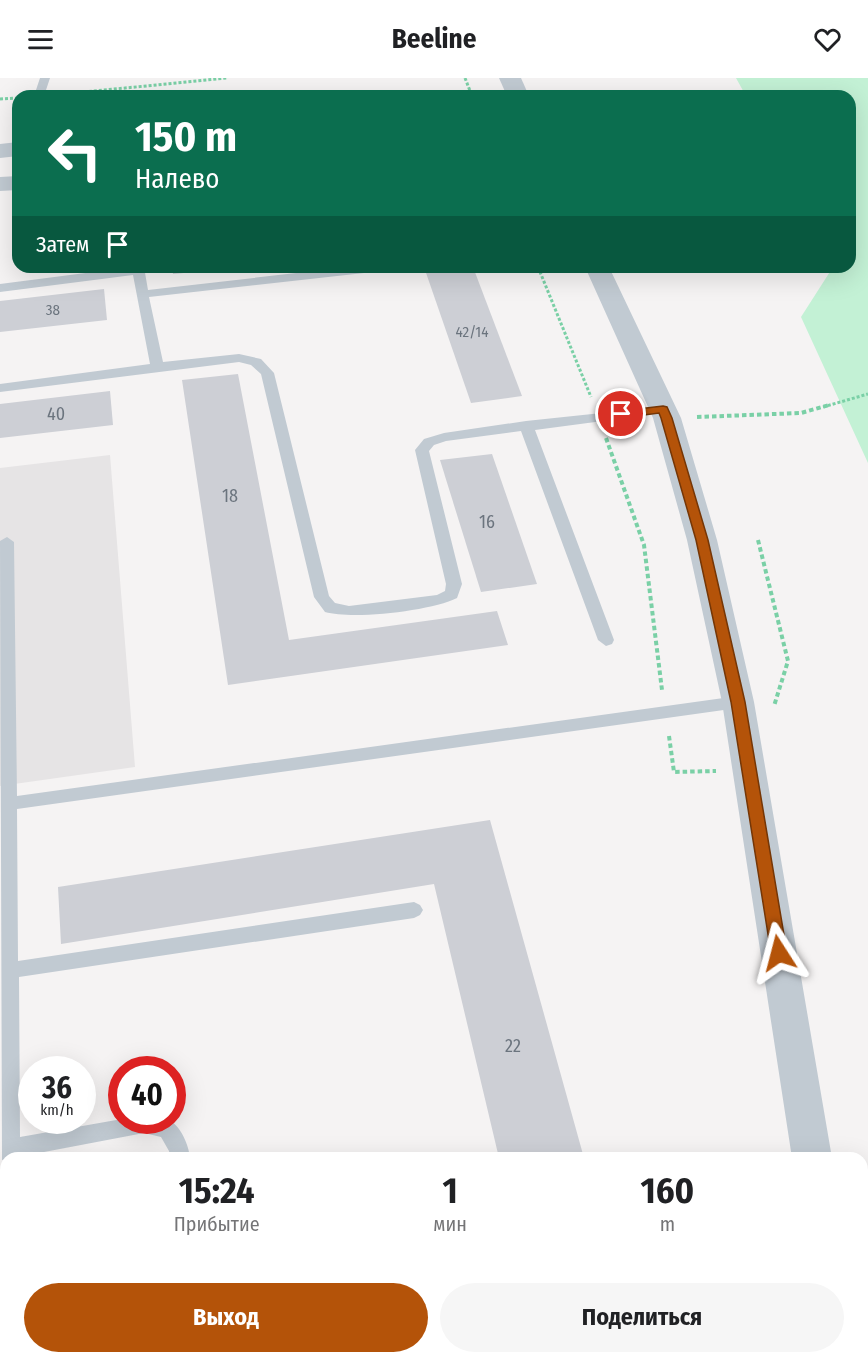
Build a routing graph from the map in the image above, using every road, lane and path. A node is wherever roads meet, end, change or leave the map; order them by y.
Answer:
1 (227, 78) edge
2 (102, 90) edge
3 (109, 273) edge
4 (139, 273) edge
5 (329, 273) edge
6 (600, 273) edge
7 (0, 288) edge
8 (142, 294) junction
9 (157, 367) junction
10 (0, 388) edge
11 (868, 393) edge
12 (665, 414) junction
13 (526, 425) junction
14 (7, 542) dead end
15 (606, 640) dead end
16 (738, 702) junction
17 (4, 805) edge
18 (414, 910) dead end
19 (4, 941) edge
20 (9, 970) junction
21 (5, 1149) edge
22 (179, 1152) edge
23 (811, 1152) edge

1 - 2 path
3 - 7 lane
4 - 8 lane
5 - 8 lane
6 - 12 street
8 - 9 lane
9 - 10 lane
9 - 13 lane
11 - 12 path
12 - 13 lane
12 - 16 street
13 - 15 lane
14 - 17 lane
16 - 17 lane
16 - 23 street
17 - 19 lane
18 - 20 lane
19 - 20 lane
20 - 21 lane
21 - 22 lane

